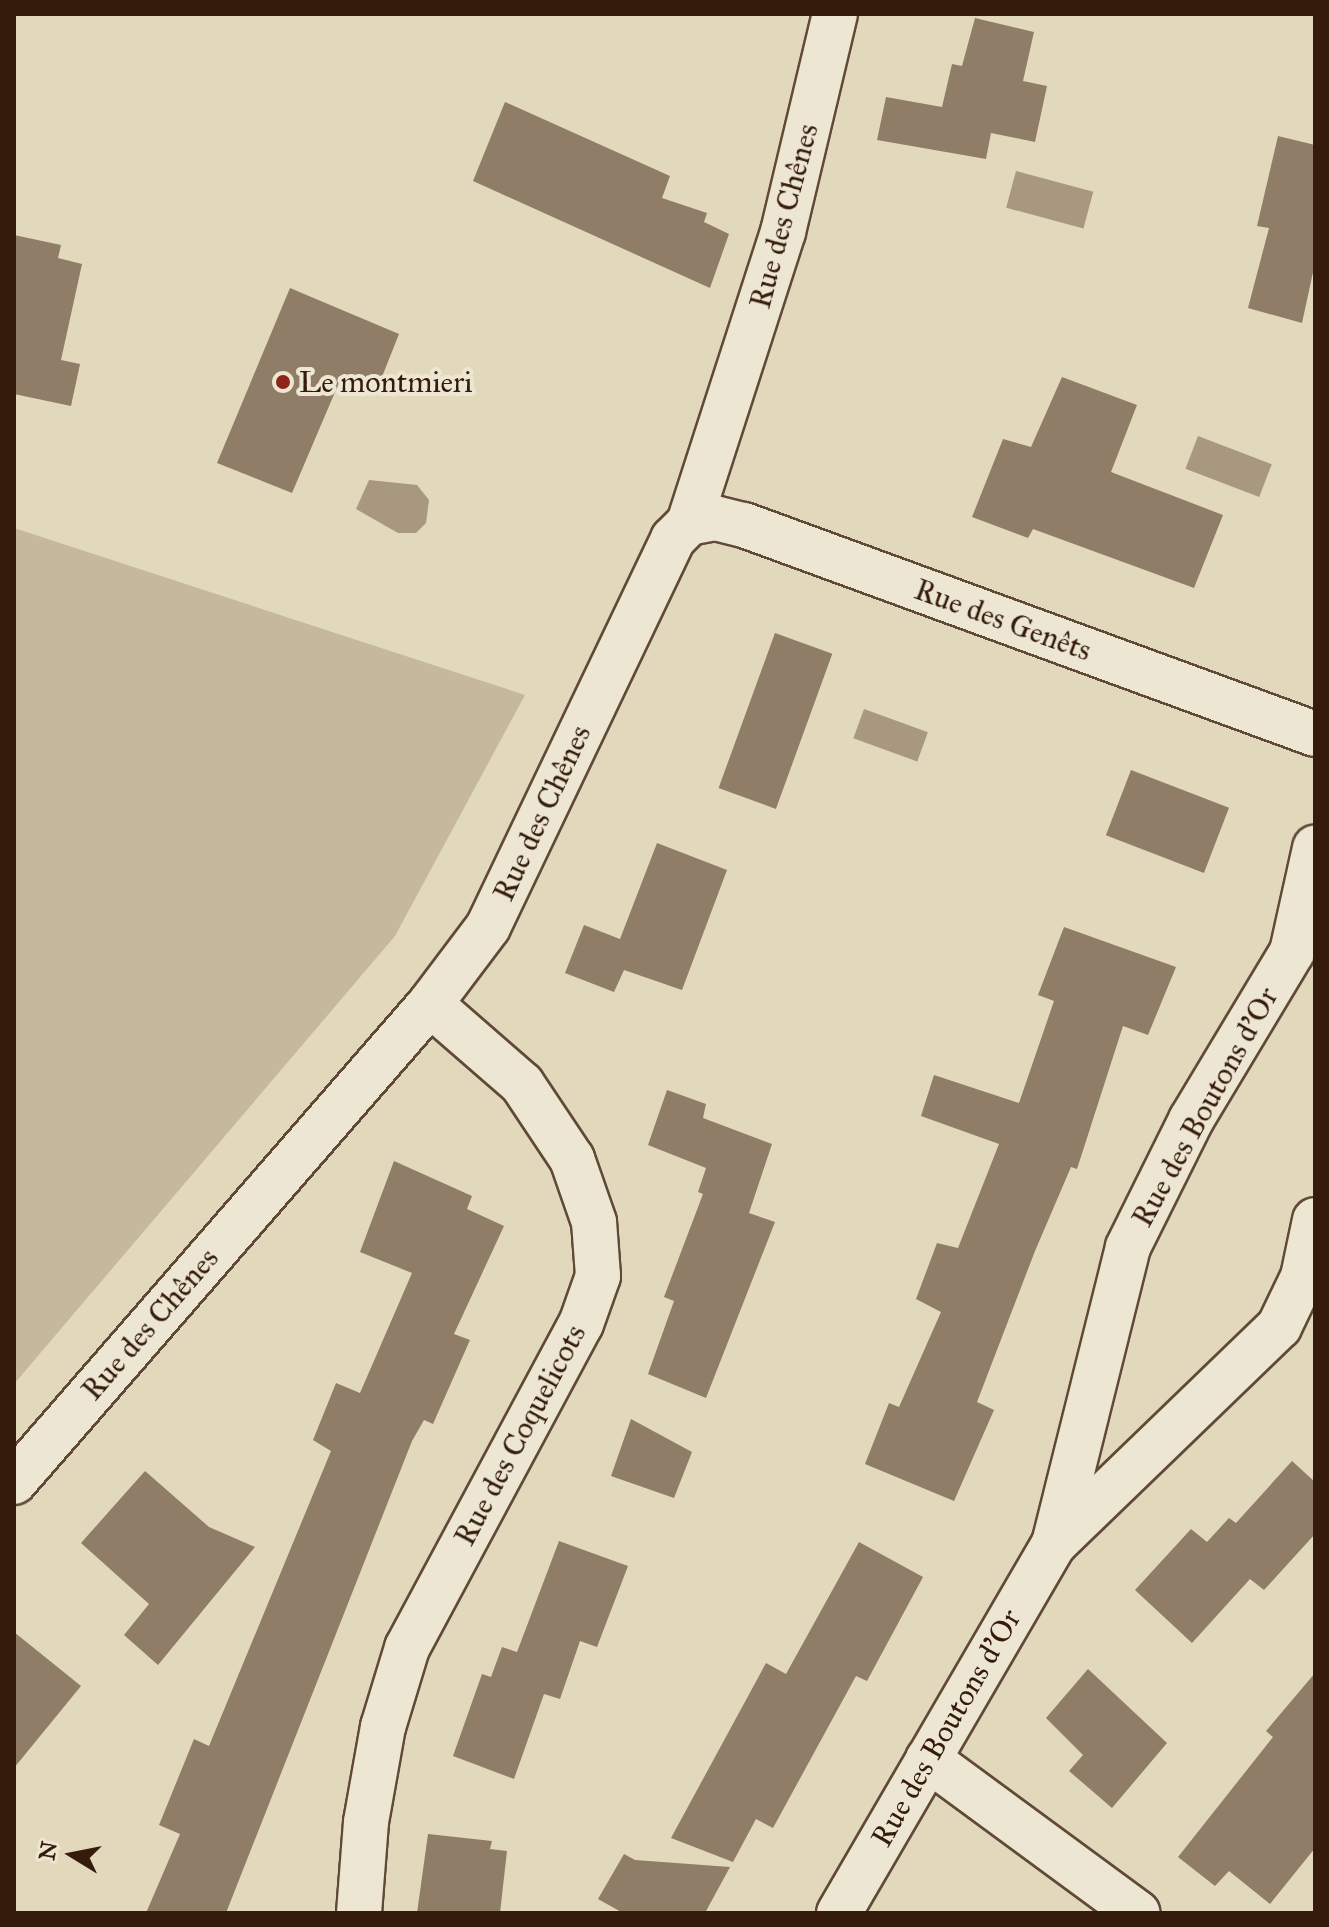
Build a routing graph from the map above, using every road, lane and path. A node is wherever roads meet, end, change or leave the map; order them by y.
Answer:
1 (835, 14) edge
2 (689, 523) junction
3 (1315, 734) edge
4 (1315, 848) edge
5 (1303, 958) edge
6 (430, 1004) junction
7 (1315, 1220) edge
8 (14, 1482) edge
9 (1054, 1544) junction
10 (928, 1759) junction
11 (359, 1913) edge
12 (839, 1913) edge
13 (1138, 1913) edge

1 - 2 street, Rue des Chênes
2 - 3 street, Rue des Genêts
2 - 6 street, Rue des Chênes
4 - 5 street, Rue des Boutons d'Or
5 - 9 street, Rue des Boutons d'Or
6 - 8 street, Rue des Chênes
6 - 11 street, Rue des Coquelicots
7 - 9 street, Rue des Boutons d'Or
9 - 10 street, Rue des Boutons d'Or
10 - 12 street, Rue des Boutons d'Or
10 - 13 street

